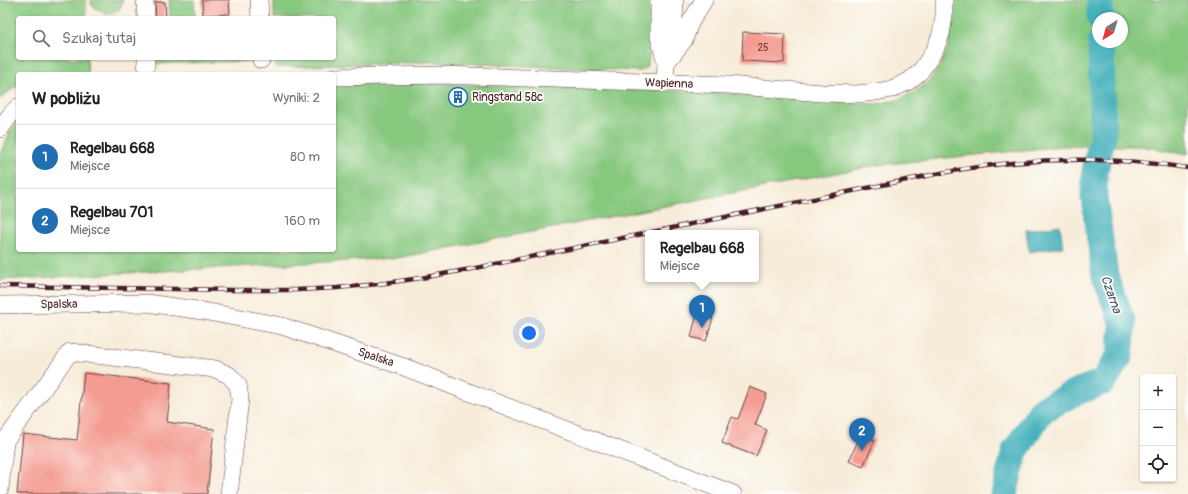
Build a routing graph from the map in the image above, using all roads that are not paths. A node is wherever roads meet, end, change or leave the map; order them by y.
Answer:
1 (145, 0) edge
2 (259, 0) edge
3 (659, 0) edge
4 (675, 0) edge
5 (704, 0) edge
6 (944, 0) edge
7 (146, 16) edge
8 (260, 16) edge
9 (666, 63) junction
10 (336, 77) edge
11 (665, 83) junction
12 (16, 109) edge
13 (0, 129) edge
14 (0, 305) edge
15 (0, 489) edge
16 (229, 494) edge
17 (733, 494) edge

1 - 7 street
2 - 8 street
3 - 9 street
4 - 9 street
5 - 9 street
6 - 11 street, Wapienna
9 - 11 street
10 - 11 street, Wapienna
12 - 13 street
14 - 17 street, Spalska
15 - 16 street

